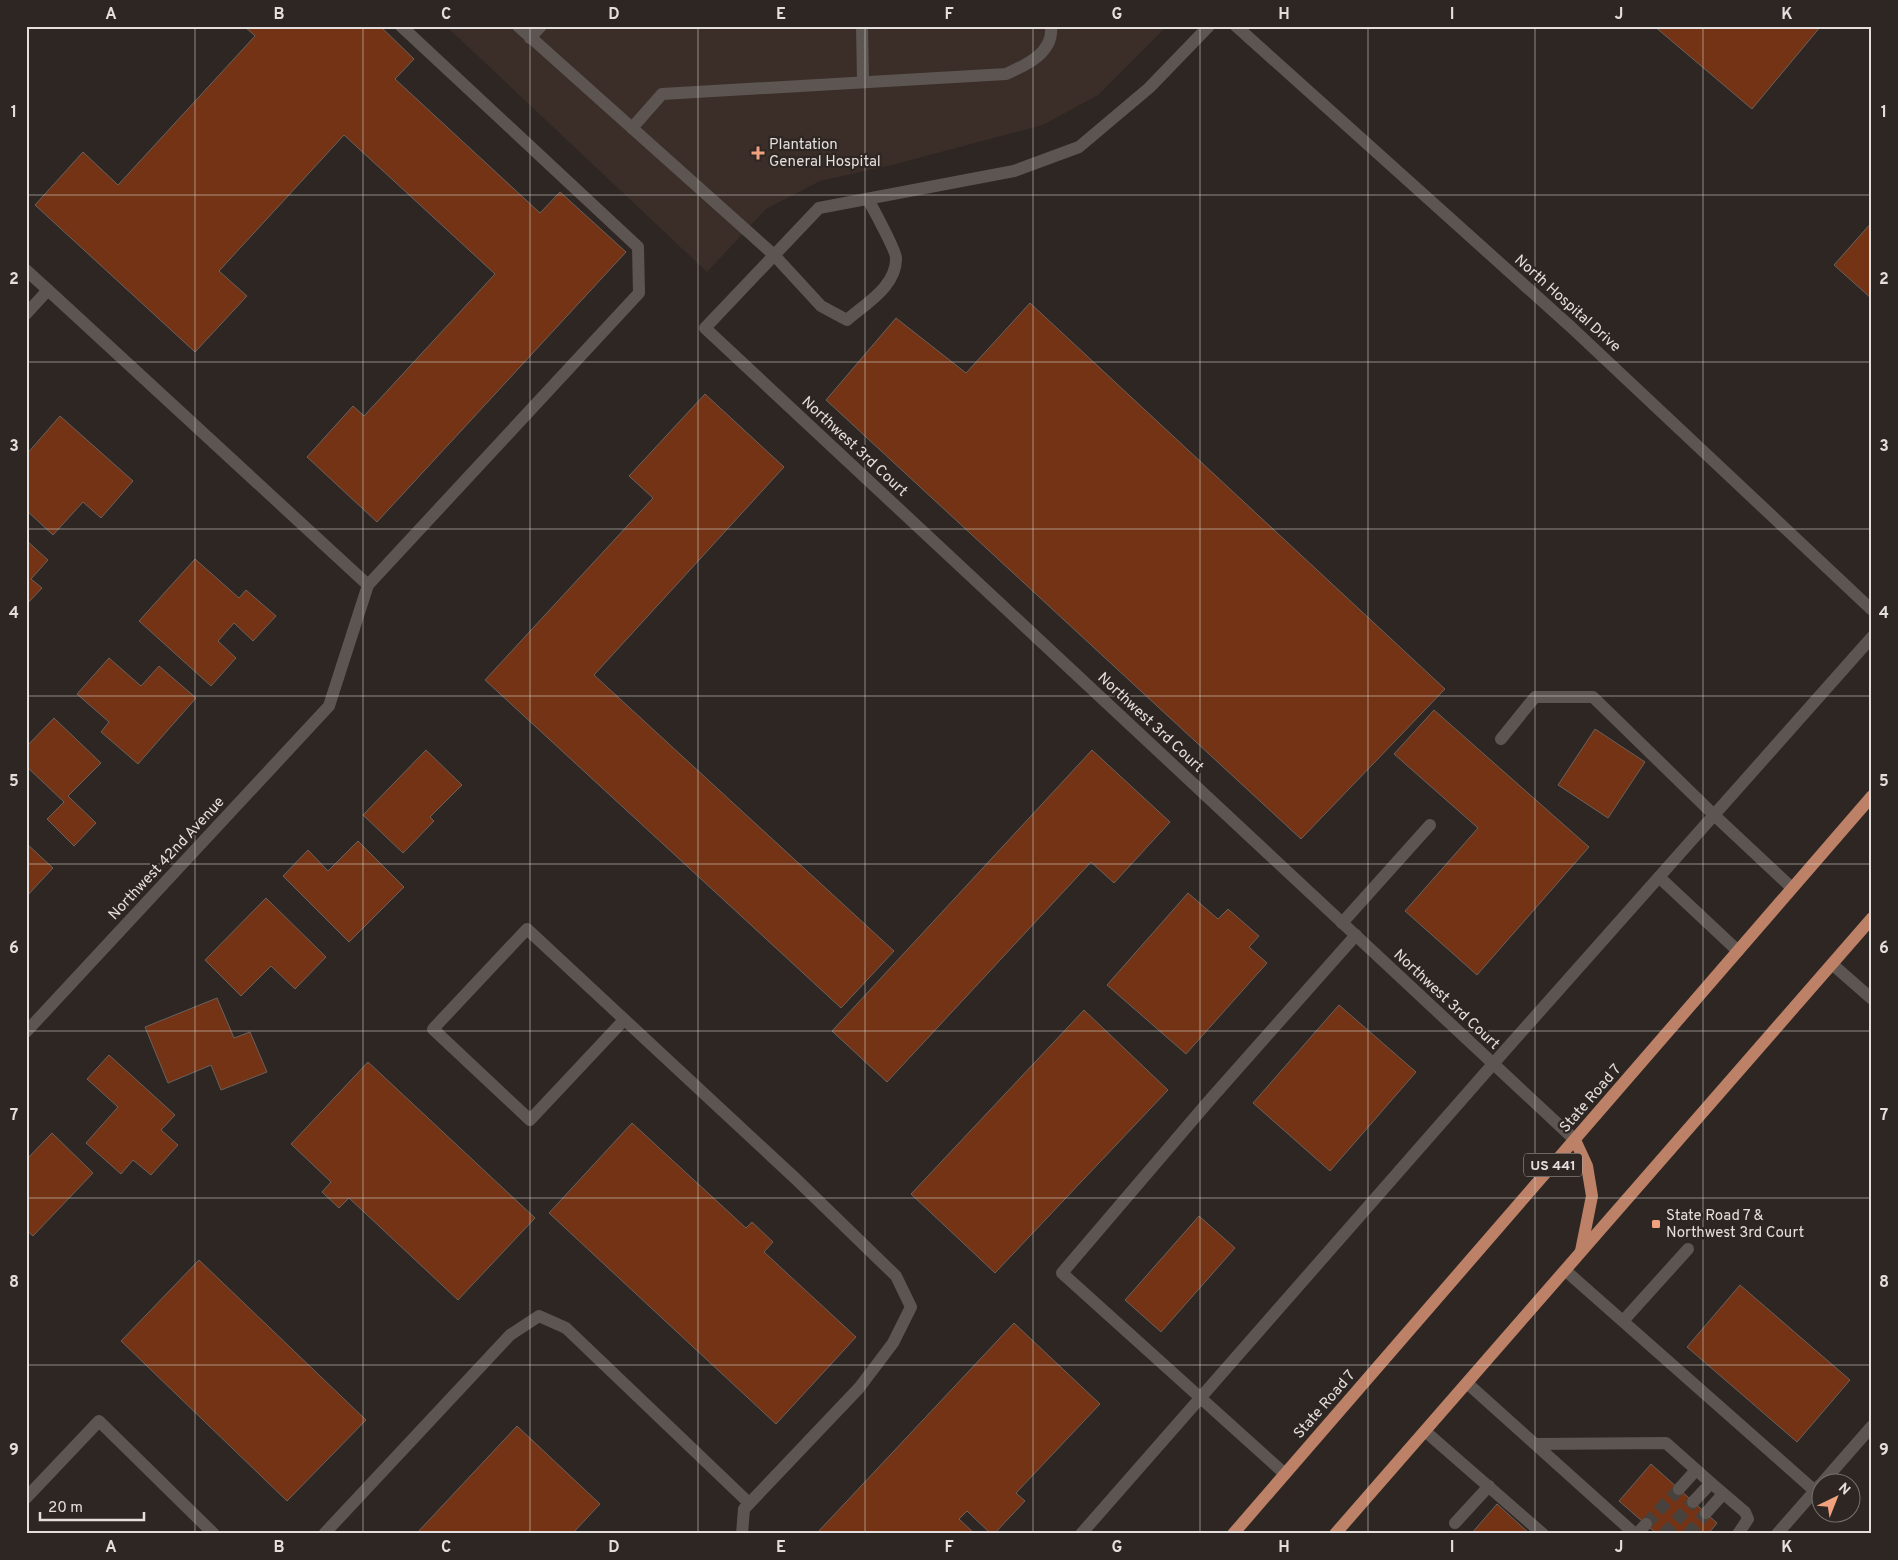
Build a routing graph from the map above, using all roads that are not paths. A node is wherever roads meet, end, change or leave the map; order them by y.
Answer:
1 (401, 26) edge
2 (518, 26) edge
3 (541, 26) edge
4 (862, 26) edge
5 (1051, 26) edge
6 (1209, 26) edge
7 (1236, 26) edge
8 (530, 38) junction
9 (863, 82) junction
10 (632, 128) junction
11 (868, 199) junction
12 (774, 255) junction
13 (26, 270) edge
14 (48, 290) junction
15 (26, 314) edge
16 (368, 584) junction
17 (1872, 610) edge
18 (1872, 637) edge
19 (1501, 739) dead end
20 (1872, 796) edge
21 (1714, 815) junction
22 (1430, 825) dead end
23 (1659, 877) junction
24 (1792, 888) junction
25 (1872, 918) edge
26 (1342, 923) junction
27 (1356, 935) junction
28 (1738, 951) junction
29 (1832, 964) junction
30 (1872, 999) edge
31 (624, 1020) junction
32 (26, 1032) edge
33 (1493, 1064) junction
34 (1575, 1140) junction
35 (1688, 1250) dead end
36 (1580, 1254) junction
37 (1566, 1271) junction
38 (1623, 1321) junction
39 (1467, 1383) junction
40 (1201, 1398) junction
41 (1872, 1426) edge
42 (1426, 1432) junction
43 (1536, 1444) junction
44 (1696, 1470) junction
45 (1831, 1472) edge
46 (1285, 1474) junction
47 (1810, 1478) edge
48 (1710, 1483) junction
49 (1489, 1486) junction
50 (1679, 1489) tunnel mouth
51 (1723, 1494) junction
52 (1810, 1496) edge
53 (26, 1498) edge
54 (1693, 1502) tunnel mouth
55 (750, 1504) junction
56 (1706, 1513) tunnel mouth
57 (1455, 1523) dead end
58 (1640, 1531) edge
59 (214, 1534) edge
60 (324, 1534) edge
61 (742, 1534) edge
62 (1081, 1534) edge
63 (1233, 1534) edge
64 (1335, 1534) edge
65 (1543, 1534) edge
66 (1738, 1534) edge
67 (1777, 1534) edge

1 - 16 street
2 - 8 street
3 - 8 street
4 - 9 street
5 - 9 street
6 - 11 street
7 - 17 street, North Hospital Drive
8 - 10 street
9 - 10 street
10 - 12 street
11 - 12 street
11 - 12 street
12 - 26 street, Northwest 3rd Court
13 - 14 street
14 - 15 street
14 - 16 street
16 - 32 street, Northwest 42nd Avenue
18 - 21 street
19 - 21 street
20 - 24 main road, State Road 7 / US 441
21 - 23 street
21 - 24 street
22 - 26 street
23 - 28 street
23 - 33 street
24 - 28 main road, State Road 7 / US 441
25 - 29 main road
26 - 27 street, Northwest 3rd Court
27 - 33 street, Northwest 3rd Court
27 - 40 street
28 - 34 main road, State Road 7 / US 441
29 - 30 street
29 - 36 main road
31 - 31 street
31 - 55 street
33 - 34 street, Northwest 3rd Court
33 - 40 street
34 - 36 main road
34 - 46 main road, State Road 7 / US 441
35 - 38 street
36 - 37 main road
37 - 38 street
37 - 39 main road
38 - 47 street
39 - 42 main road
39 - 43 street
40 - 46 street
40 - 62 street
41 - 45 street
42 - 49 street
42 - 64 main road
43 - 44 street
43 - 58 street
44 - 48 street
44 - 50 street
46 - 63 main road, State Road 7 / US 441
48 - 51 street
48 - 54 street
49 - 57 street
49 - 65 street
51 - 56 street
51 - 66 street
52 - 67 street
53 - 59 street
55 - 60 street
55 - 61 street

